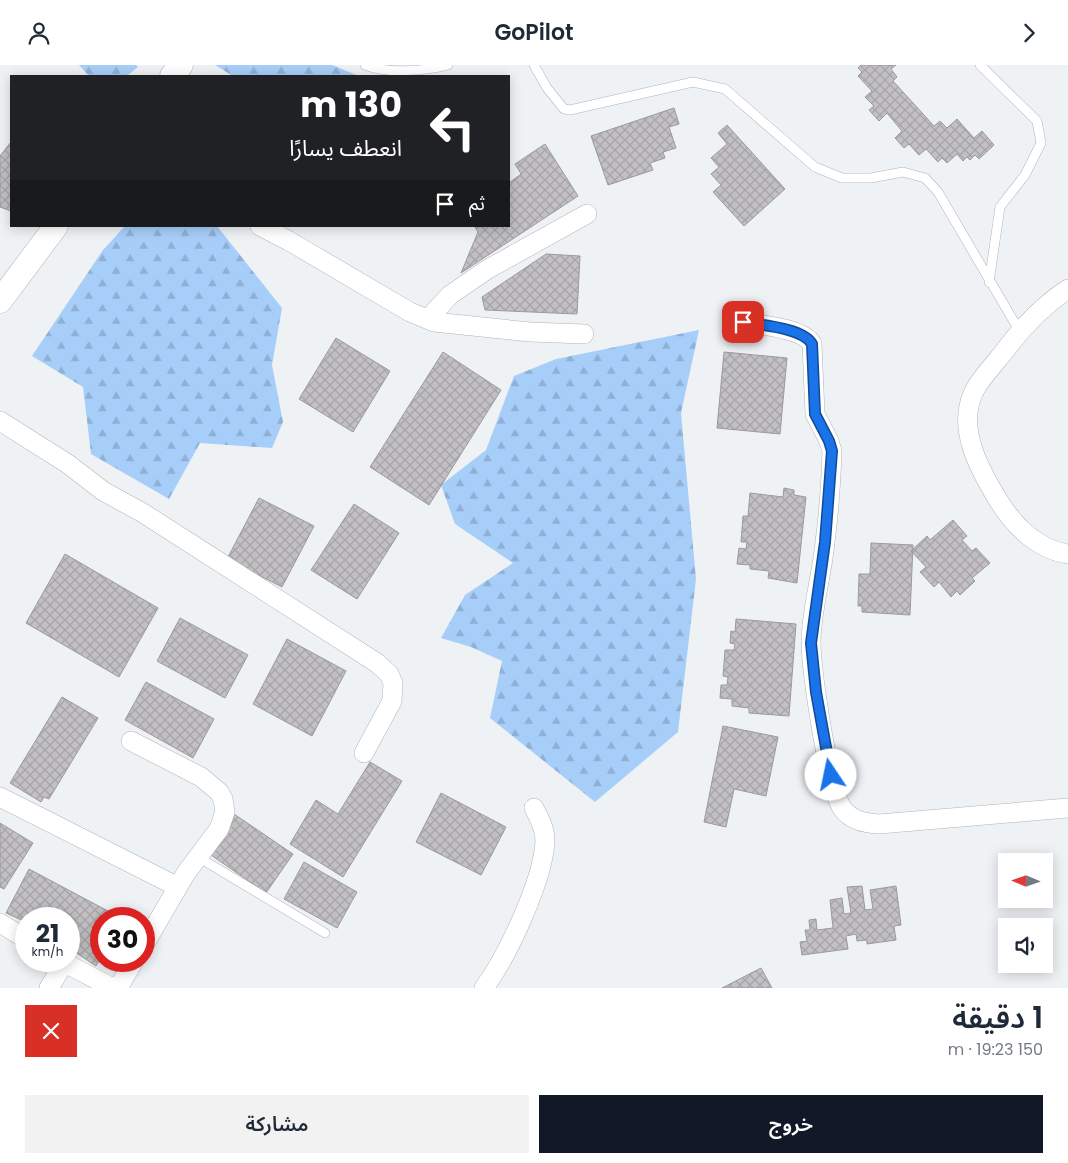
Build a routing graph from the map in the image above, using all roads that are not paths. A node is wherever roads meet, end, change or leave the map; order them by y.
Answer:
1 (366, 65) edge
2 (448, 65) edge
3 (534, 65) edge
4 (980, 65) edge
5 (586, 214) dead end
6 (55, 227) edge
7 (262, 227) edge
8 (989, 283) junction
9 (1068, 289) edge
10 (0, 301) edge
11 (428, 319) junction
12 (743, 322) dead end
13 (1020, 332) junction
14 (584, 334) dead end
15 (0, 421) edge
16 (1068, 554) edge
17 (131, 741) dead end
18 (364, 753) dead end
19 (0, 797) edge
20 (534, 808) dead end
21 (1068, 808) edge
22 (198, 857) junction
23 (178, 887) junction
24 (0, 923) edge
25 (155, 926) edge
26 (15, 932) edge
27 (324, 933) dead end
28 (80, 971) edge
29 (58, 972) edge
30 (127, 972) edge
31 (50, 988) edge
32 (113, 988) edge
33 (118, 988) edge
34 (484, 988) edge

1 - 2 lane
3 - 8 lane
4 - 8 lane
5 - 11 street
6 - 10 street
7 - 11 street
8 - 13 lane
9 - 13 street
11 - 14 street
12 - 21 street
13 - 16 street
15 - 18 street
17 - 22 street
19 - 23 street
20 - 34 street
22 - 23 street
22 - 27 lane
23 - 25 street
24 - 26 street
28 - 32 street
29 - 31 street
30 - 33 street

